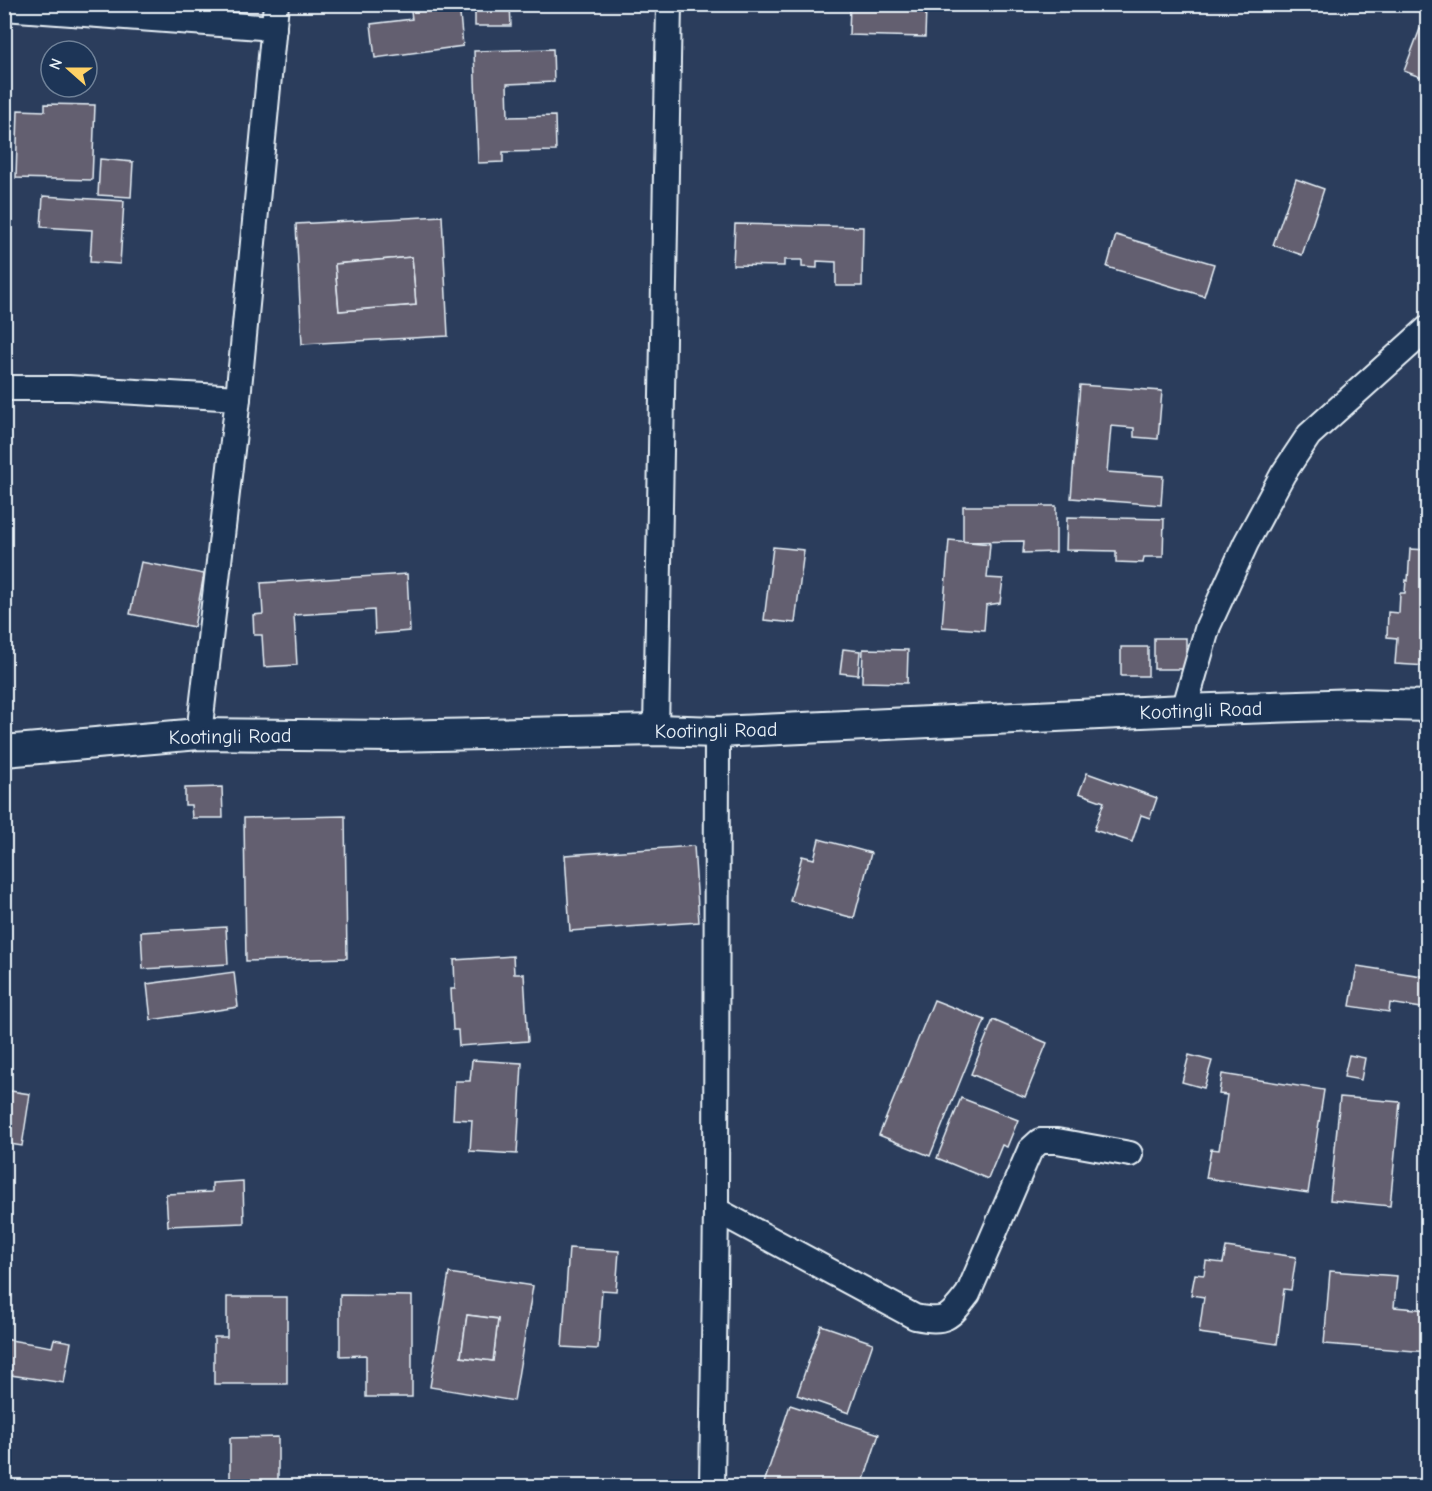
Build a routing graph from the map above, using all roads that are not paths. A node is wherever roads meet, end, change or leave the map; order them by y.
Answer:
1 (669, 4) edge
2 (4, 8) edge
3 (275, 16) edge
4 (1428, 328) edge
5 (4, 388) edge
6 (238, 398) junction
7 (1428, 706) edge
8 (1184, 710) junction
9 (656, 730) junction
10 (717, 732) junction
11 (199, 734) junction
12 (4, 751) edge
13 (1130, 1154) dead end
14 (716, 1210) junction
15 (712, 1486) edge

1 - 9 street
2 - 3 street
3 - 6 street
4 - 8 street
5 - 6 street
6 - 11 street
7 - 8 street, Kootingli Road
8 - 10 street, Kootingli Road
9 - 10 street, Kootingli Road
9 - 11 street, Kootingli Road
10 - 14 street
11 - 12 street, Kootingli Road
13 - 14 street
14 - 15 street

